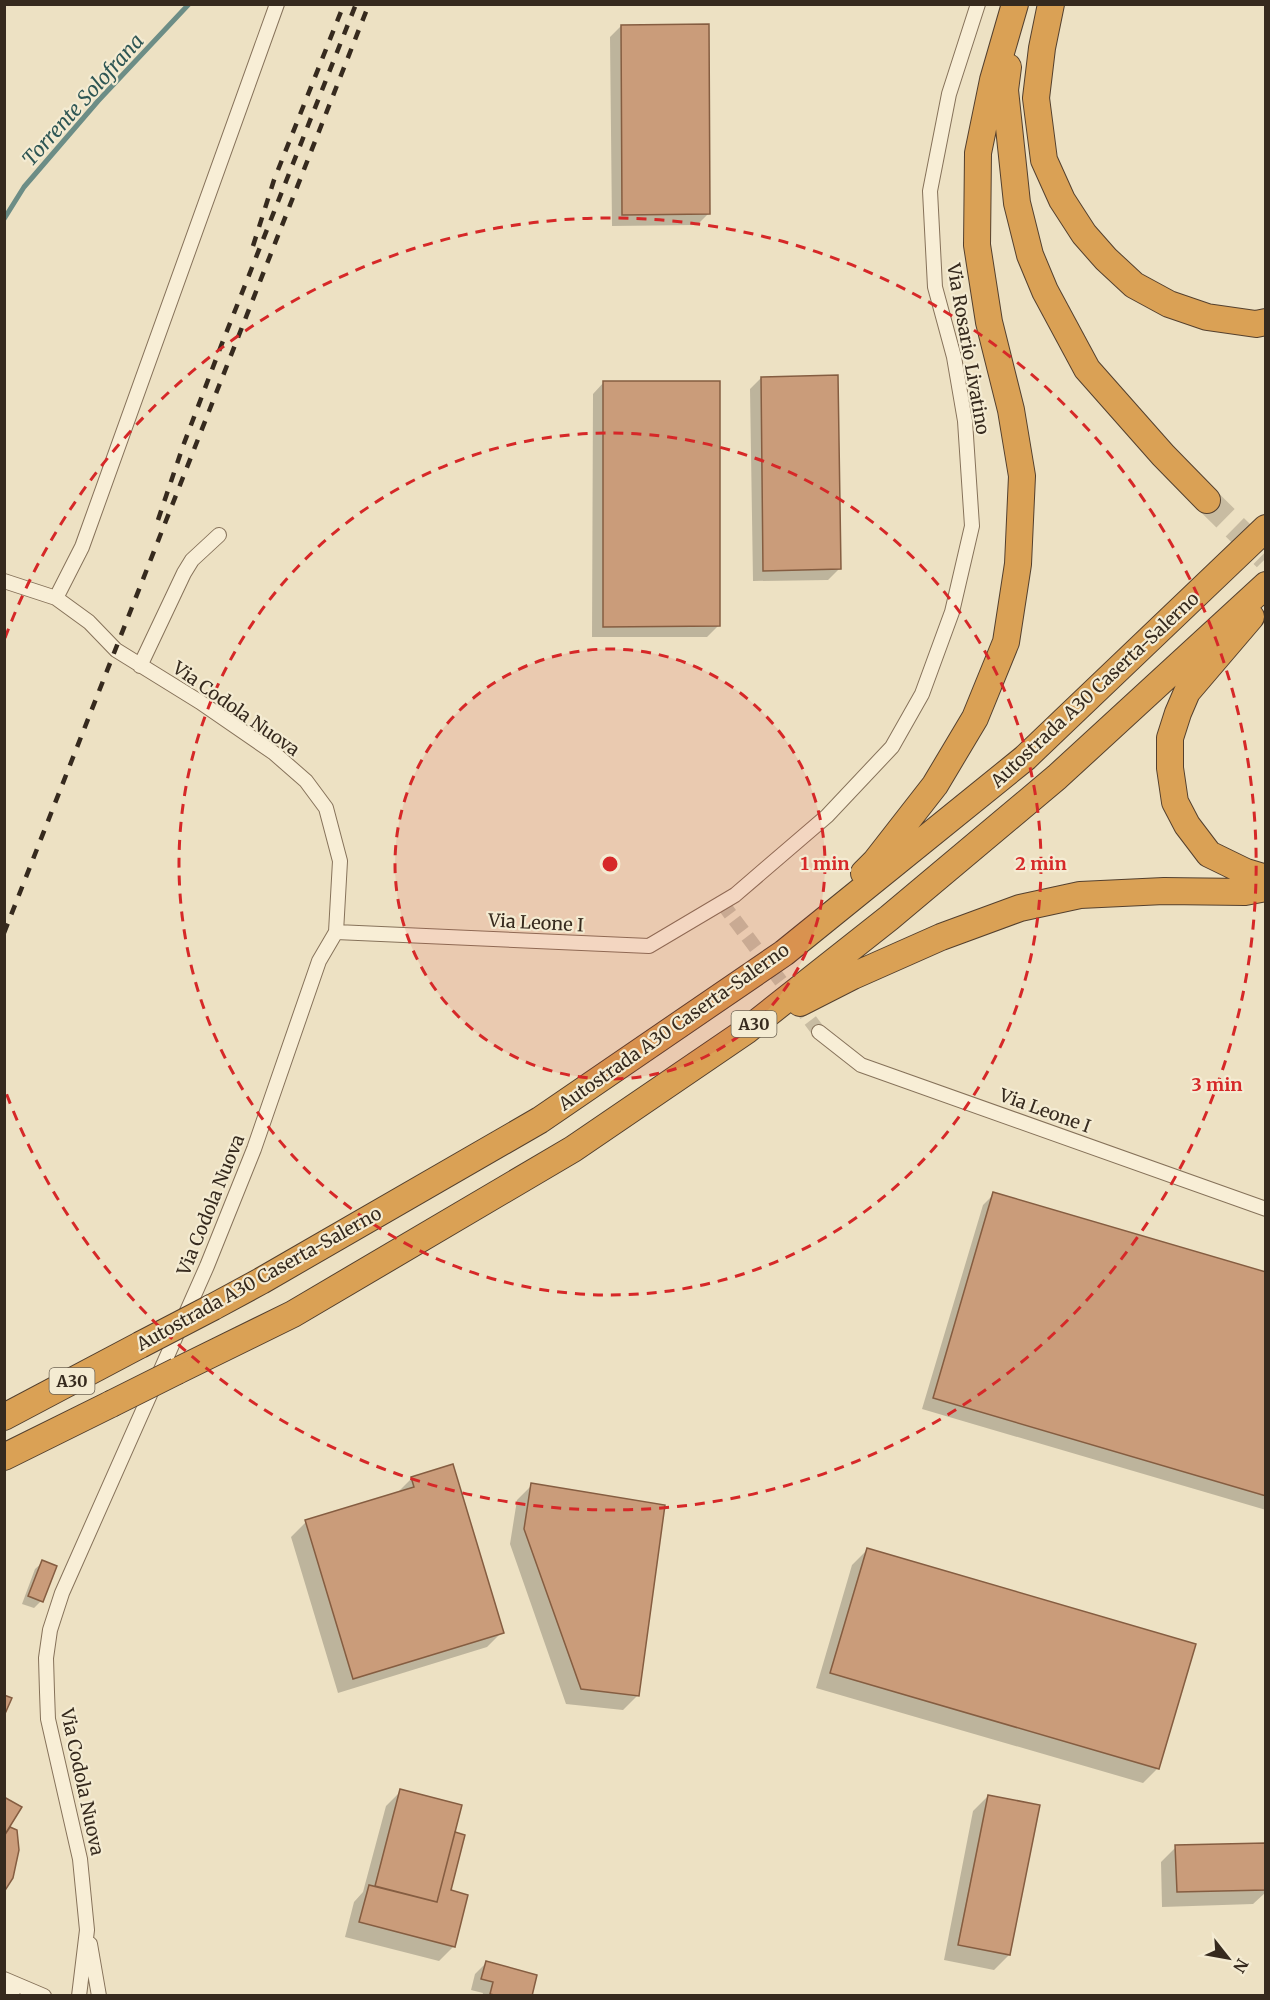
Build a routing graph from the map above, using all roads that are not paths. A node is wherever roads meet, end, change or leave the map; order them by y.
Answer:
1 (277, 4) edge
2 (978, 4) edge
3 (1015, 4) edge
4 (1049, 4) edge
5 (1010, 139) junction
6 (1266, 322) edge
7 (1207, 500) tunnel mouth
8 (1266, 528) edge
9 (219, 535) dead end
10 (4, 581) edge
11 (1266, 585) edge
12 (56, 598) junction
13 (1266, 601) edge
14 (140, 666) junction
15 (1266, 878) edge
16 (1266, 888) edge
17 (722, 903) joint
18 (336, 932) junction
19 (784, 953) junction
20 (746, 1031) junction
21 (819, 1032) tunnel mouth
22 (1266, 1209) edge
23 (4, 1417) edge
24 (4, 1457) edge
25 (87, 1930) junction
26 (4, 1979) edge
27 (4, 1986) edge
28 (13, 1995) edge
29 (44, 1995) edge
30 (79, 1995) edge
31 (99, 1995) edge

1 - 12 street
2 - 17 street, Via Rosario Livatino
3 - 5 highway
3 - 19 highway
4 - 5 highway
4 - 6 highway
5 - 7 highway
8 - 19 highway, Autostrada A30 Caserta-Salerno / A30
9 - 14 street
10 - 12 street, Via Codola Nuova
11 - 20 highway, Autostrada A30 Caserta-Salerno / A30
12 - 14 street, Via Codola Nuova
13 - 15 highway
14 - 18 street, Via Codola Nuova
16 - 20 highway
17 - 18 street, Via Leone I
18 - 25 street, Via Codola Nuova
19 - 23 highway, Autostrada A30 Caserta-Salerno / A30, bridge
20 - 24 highway, Autostrada A30 Caserta-Salerno / A30, bridge
21 - 22 street, Via Leone I
25 - 30 street, Via Codola Nuova
25 - 31 street
26 - 29 street
27 - 28 street

